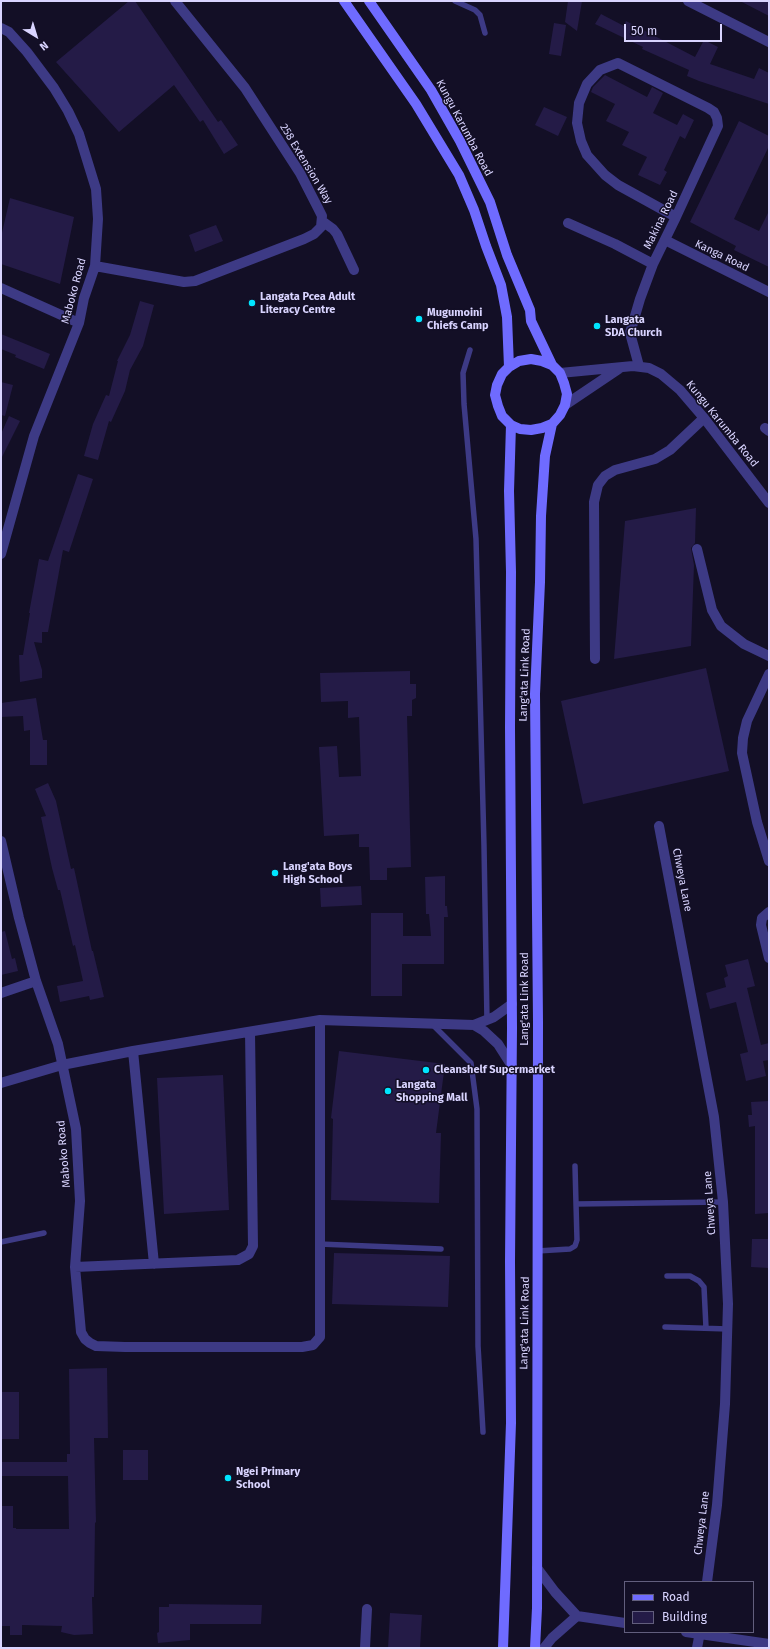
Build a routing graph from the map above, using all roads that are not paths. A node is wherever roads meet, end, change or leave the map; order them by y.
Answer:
1 (175, 1) edge
2 (344, 1) edge
3 (369, 1) edge
4 (455, 1) edge
5 (688, 1) edge
6 (4, 33) edge
7 (485, 33) dead end
8 (769, 42) edge
9 (676, 217) junction
10 (322, 221) junction
11 (568, 223) dead end
12 (664, 240) junction
13 (653, 264) junction
14 (95, 266) junction
15 (354, 270) dead end
16 (1, 288) edge
17 (769, 292) edge
18 (79, 323) junction
19 (470, 350) dead end
20 (552, 366) junction
21 (639, 366) junction
22 (509, 367) junction
23 (622, 367) junction
24 (560, 373) junction
25 (565, 405) junction
26 (704, 418) junction
27 (511, 424) junction
28 (552, 424) junction
29 (768, 500) edge
30 (697, 549) dead end
31 (1, 554) edge
32 (769, 656) edge
33 (595, 660) dead end
34 (769, 674) edge
35 (659, 826) dead end
36 (1, 844) edge
37 (769, 861) edge
38 (769, 912) edge
39 (769, 958) edge
40 (36, 981) junction
41 (1, 993) edge
42 (512, 1004) junction
43 (320, 1020) junction
44 (487, 1021) junction
45 (431, 1023) junction
46 (474, 1025) junction
47 (250, 1032) junction
48 (133, 1051) junction
49 (62, 1065) junction
50 (512, 1066) junction
51 (1, 1083) edge
52 (575, 1166) dead end
53 (723, 1202) junction
54 (576, 1204) junction
55 (44, 1233) dead end
56 (1, 1242) edge
57 (320, 1244) junction
58 (441, 1249) dead end
59 (537, 1251) junction
60 (154, 1264) junction
61 (75, 1268) junction
62 (667, 1276) dead end
63 (665, 1327) dead end
64 (706, 1328) junction
65 (728, 1329) junction
66 (483, 1432) dead end
67 (537, 1568) junction
68 (707, 1581) edge
69 (366, 1609) dead end
70 (577, 1616) junction
71 (624, 1623) edge
72 (700, 1633) edge
73 (769, 1644) edge
74 (365, 1648) edge
75 (503, 1648) edge
76 (535, 1648) edge
77 (544, 1648) edge
78 (697, 1648) edge

1 - 10 street, 258 Extension Way
2 - 22 main road
3 - 20 main road, Kungu Karumba Road
4 - 7 lane
5 - 8 street
6 - 14 street, Maboko Road
9 - 9 street, Makina Road
9 - 12 street, Makina Road
10 - 14 street, 258 Extension Way
10 - 15 street
11 - 13 street
12 - 13 street, Makina Road
12 - 17 street, Kanga Road
13 - 21 street, Makina Road
14 - 18 street, Maboko Road
16 - 18 street
18 - 31 street, Maboko Road
19 - 44 lane
20 - 22 main road
20 - 24 main road
21 - 23 street, Kungu Karumba Road
21 - 26 street, Kungu Karumba Road
22 - 27 main road
23 - 24 street, Kungu Karumba Road
23 - 25 street
24 - 25 main road
25 - 28 main road
26 - 29 street, Kungu Karumba Road
26 - 33 street
27 - 28 main road
27 - 42 main road, Lang'ata Link Road
28 - 59 main road, Lang'ata Link Road
30 - 32 street
34 - 37 street
35 - 53 street, Chweya Lane
36 - 40 street, Maboko Road
38 - 39 street
40 - 41 street
40 - 49 street, Maboko Road
42 - 44 street
42 - 50 main road, Lang'ata Link Road
43 - 45 street
43 - 47 street
43 - 57 street, Maboko Road
44 - 46 street
45 - 46 street
45 - 66 lane
46 - 50 street
47 - 48 street
47 - 60 street
48 - 49 street
48 - 60 street
49 - 51 street
49 - 61 street, Maboko Road
50 - 75 main road, Lang'ata Link Road
52 - 54 lane
53 - 54 lane
53 - 65 street, Chweya Lane
54 - 59 lane
55 - 56 lane
57 - 58 lane
57 - 61 street, Maboko Road
59 - 67 main road, Lang'ata Link Road
60 - 61 street
62 - 64 lane
63 - 64 lane
64 - 65 lane
65 - 68 street, Chweya Lane
67 - 70 street
67 - 76 main road, Lang'ata Link Road
69 - 74 street
70 - 71 street
70 - 77 street
72 - 73 street
72 - 78 street

